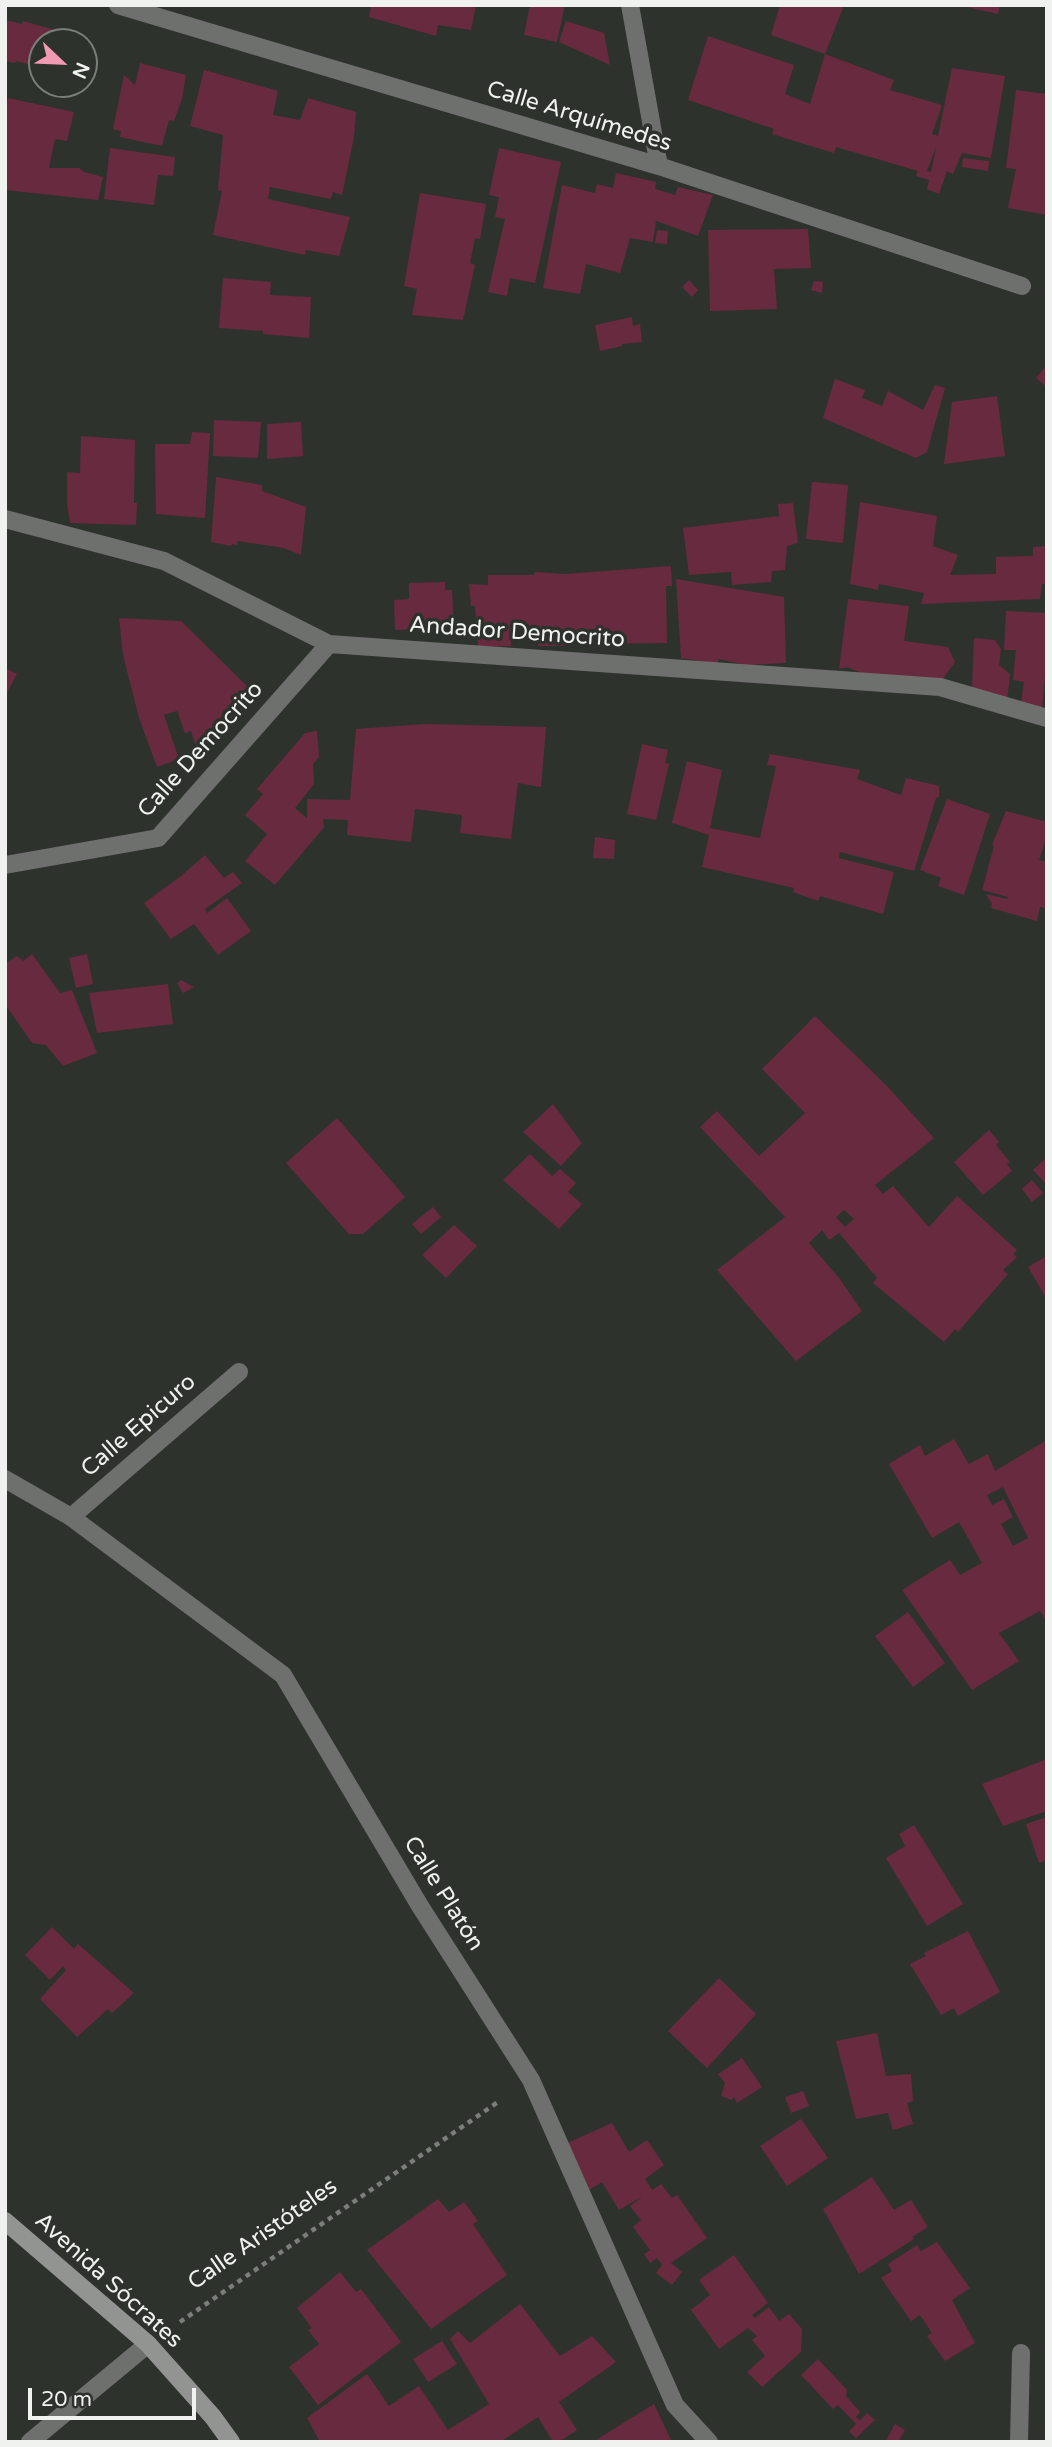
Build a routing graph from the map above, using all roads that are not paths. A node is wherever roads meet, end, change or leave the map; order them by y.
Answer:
1 (118, 5) edge
2 (630, 5) edge
3 (659, 166) junction
4 (1022, 286) dead end
5 (5, 519) edge
6 (329, 644) junction
7 (1047, 718) edge
8 (5, 865) edge
9 (239, 1372) dead end
10 (5, 1479) edge
11 (71, 1517) junction
12 (5, 2221) edge
13 (148, 2344) junction
14 (1021, 2353) dead end
15 (30, 2442) edge
16 (231, 2442) edge
17 (709, 2442) edge
18 (1019, 2442) edge

1 - 3 street, Calle Arquímedes
2 - 3 street
3 - 4 street, Calle Arquímedes
5 - 6 street, Andador Democrito
6 - 7 street, Andador Democrito
6 - 8 street, Calle Democrito
9 - 11 street, Calle Epicuro
10 - 11 street, Calle Platón
11 - 17 street, Calle Platón
12 - 13 street, Avenida Sócrates
13 - 15 street
13 - 16 street, Avenida Sócrates
14 - 18 street

